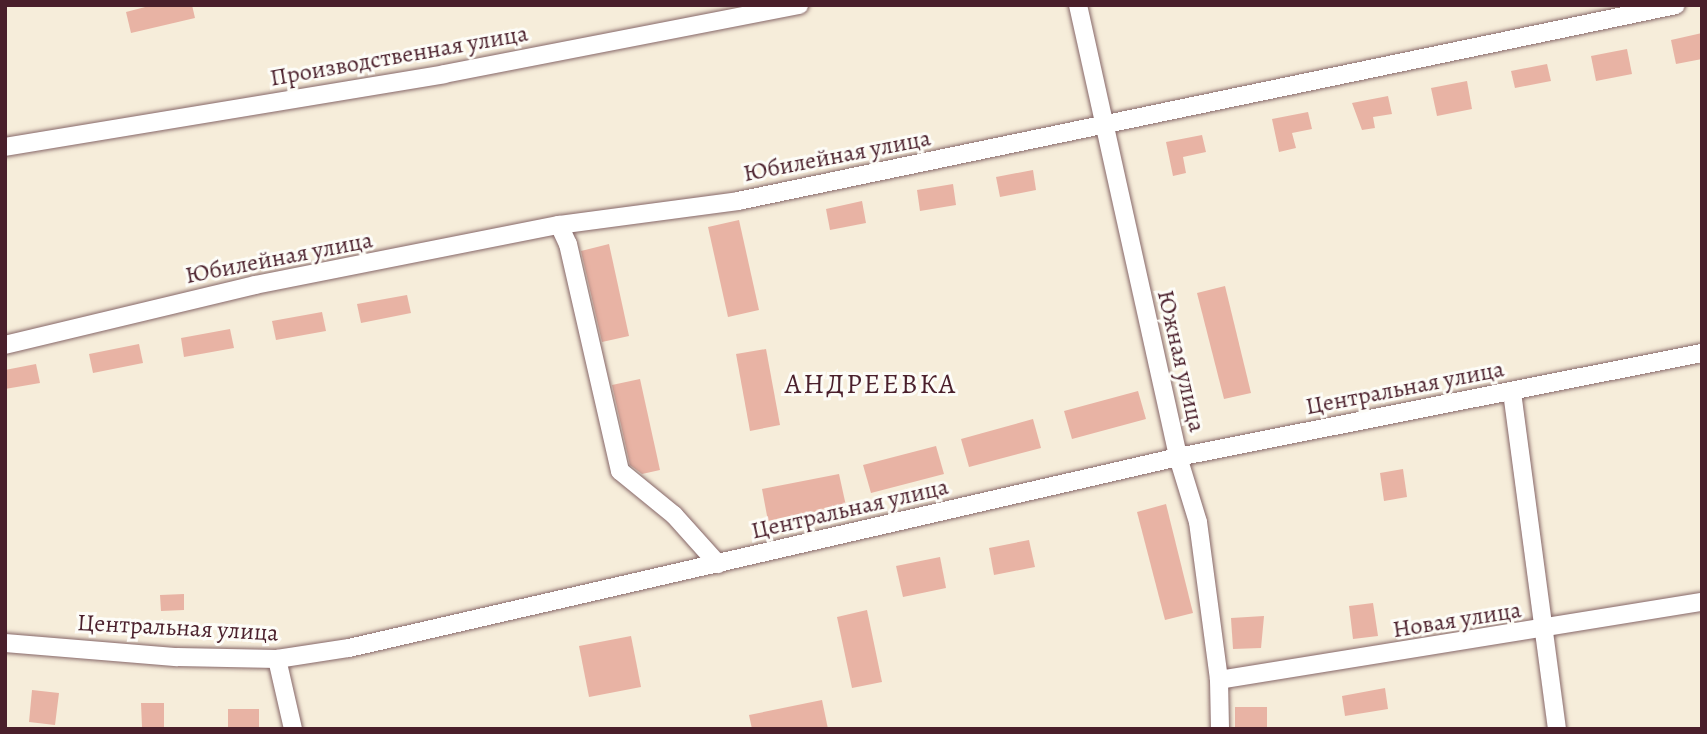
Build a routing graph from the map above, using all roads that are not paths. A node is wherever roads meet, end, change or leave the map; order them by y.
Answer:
1 (799, 5) edge
2 (1078, 5) edge
3 (1676, 5) edge
4 (1103, 127) junction
5 (5, 146) edge
6 (559, 225) junction
7 (5, 345) edge
8 (1702, 353) edge
9 (1512, 392) junction
10 (1178, 457) junction
11 (718, 564) junction
12 (1702, 603) edge
13 (1545, 630) junction
14 (5, 643) edge
15 (277, 659) junction
16 (1219, 680) junction
17 (293, 729) edge
18 (1220, 729) edge
19 (1557, 729) edge

1 - 5 street, Производственная улица
2 - 4 street, Южная улица
3 - 4 street, Юбилейная улица
4 - 6 street, Юбилейная улица
4 - 10 street, Южная улица
6 - 7 street, Юбилейная улица
6 - 11 street
8 - 9 street, Центральная улица
9 - 10 street, Центральная улица
9 - 13 street
10 - 11 street, Центральная улица
10 - 16 street, Южная улица
11 - 15 street, Центральная улица
12 - 13 street, Новая улица
13 - 16 street, Новая улица
13 - 19 street
14 - 15 street, Центральная улица
15 - 17 street
16 - 18 street, Южная улица

